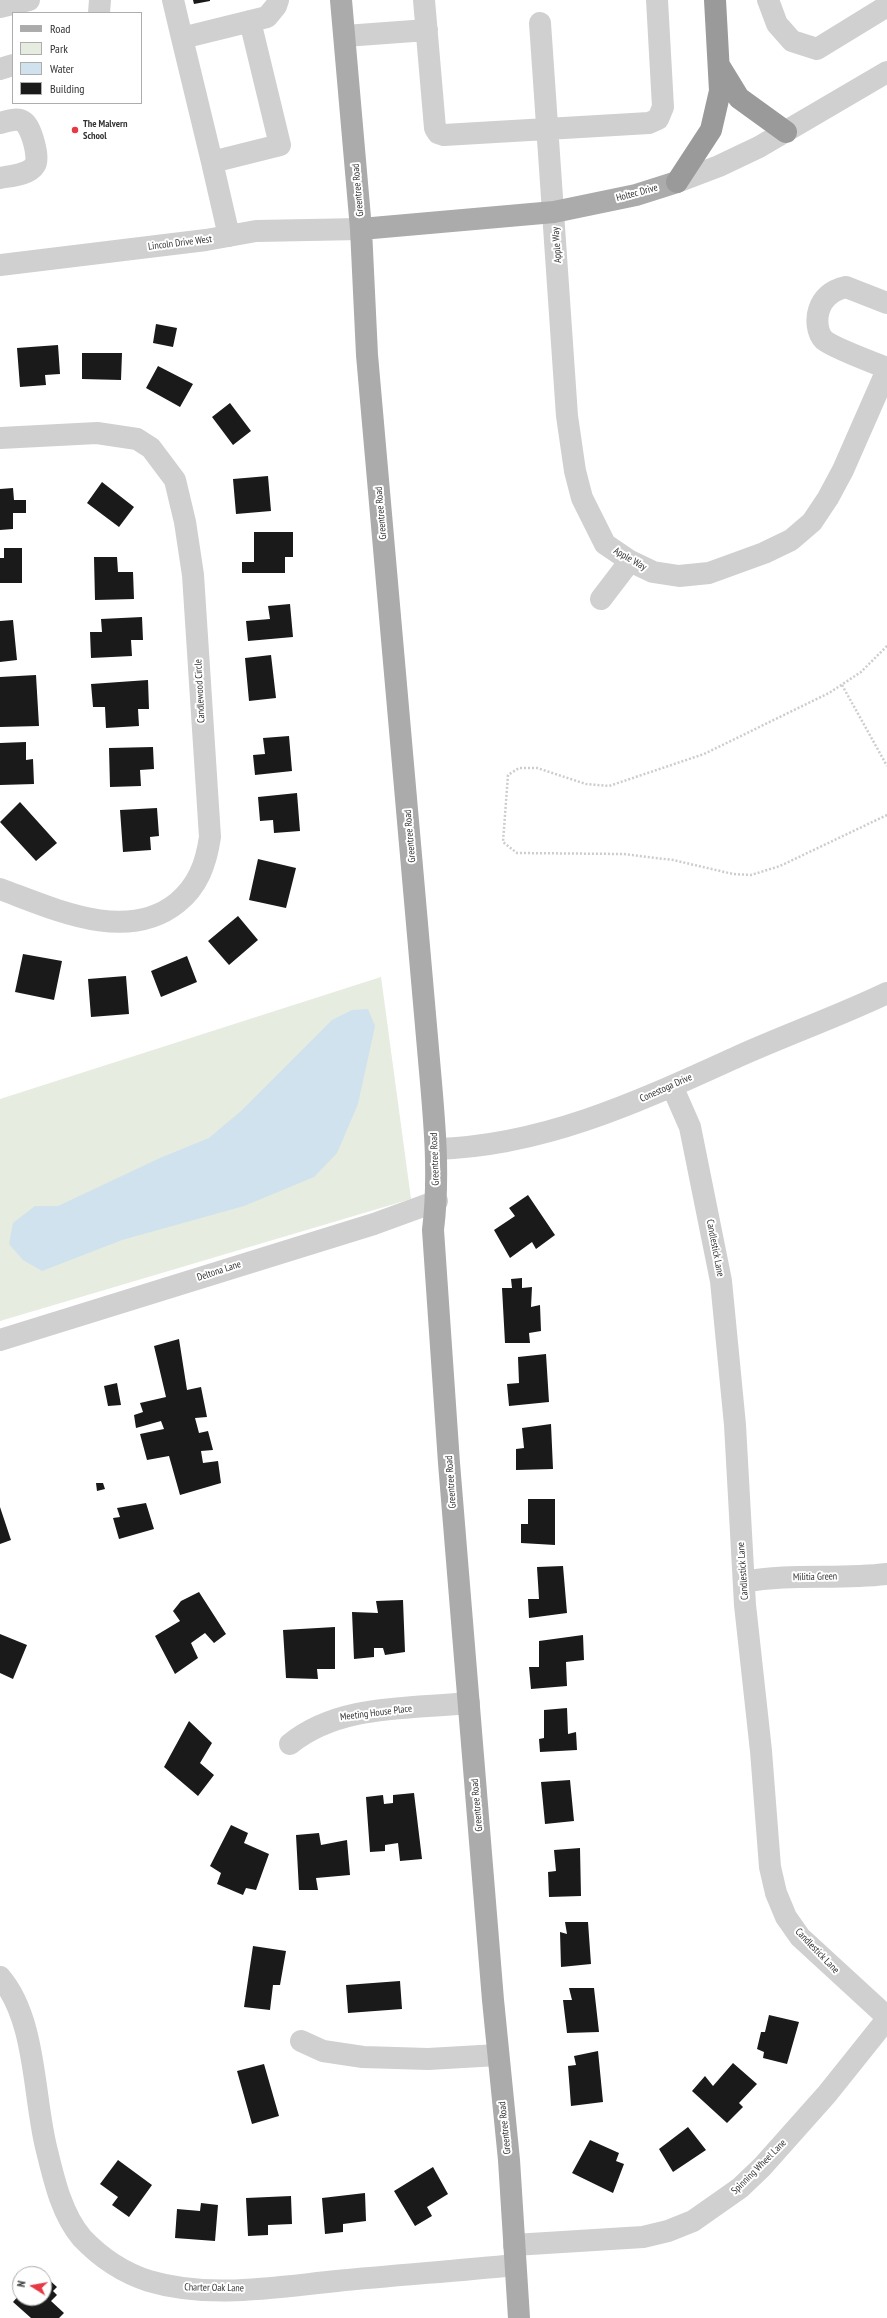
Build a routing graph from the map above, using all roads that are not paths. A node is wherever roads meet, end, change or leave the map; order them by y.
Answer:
1 (30, 0) edge
2 (100, 0) edge
3 (173, 0) edge
4 (278, 0) edge
5 (341, 0) edge
6 (424, 0) edge
7 (657, 0) edge
8 (715, 0) edge
9 (768, 0) edge
10 (887, 6) edge
11 (0, 7) edge
12 (99, 12) edge
13 (250, 21) junction
14 (540, 22) dead end
15 (427, 30) junction
16 (344, 36) junction
17 (182, 38) junction
18 (718, 64) junction
19 (12, 65) edge
20 (0, 69) edge
21 (887, 72) edge
22 (0, 123) edge
23 (548, 129) junction
24 (786, 132) junction
25 (212, 162) junction
26 (0, 178) edge
27 (677, 182) junction
28 (554, 212) junction
29 (361, 230) junction
30 (229, 236) junction
31 (0, 265) edge
32 (887, 303) edge
33 (887, 369) edge
34 (0, 438) edge
35 (630, 561) junction
36 (601, 599) dead end
37 (0, 889) edge
38 (887, 993) edge
39 (672, 1086) junction
40 (436, 1150) junction
41 (437, 1201) junction
42 (0, 1340) edge
43 (887, 1574) edge
44 (744, 1582) junction
45 (469, 1703) junction
46 (290, 1744) dead end
47 (0, 1977) edge
48 (887, 2018) edge
49 (301, 2041) dead end
50 (498, 2055) junction
51 (515, 2255) junction
52 (519, 2318) edge

1 - 11 street
2 - 12 street
3 - 17 street
4 - 13 street
5 - 16 main road, Greentree Road
6 - 15 street
7 - 23 street
8 - 18 highway
9 - 10 street
13 - 17 street
13 - 25 street
14 - 23 street, Apple Way
15 - 16 street
15 - 23 street
16 - 29 main road, Greentree Road
17 - 25 street
18 - 24 highway
18 - 27 highway
19 - 20 street
21 - 24 street, Holtec Drive
22 - 26 street
23 - 28 street, Apple Way
24 - 27 street, Holtec Drive
25 - 30 street
27 - 28 main road, Holtec Drive
28 - 29 main road, Holtec Drive
28 - 35 street, Apple Way
29 - 30 street, Lincoln Drive West
29 - 40 main road, Greentree Road
30 - 31 street, Lincoln Drive West
32 - 33 street
33 - 35 street, Apple Way
34 - 37 street, Candlewood Circle
35 - 36 street
38 - 39 street, Conestoga Drive
39 - 40 street, Conestoga Drive
39 - 44 street, Candlestick Lane
40 - 41 main road, Greentree Road
41 - 42 street, Deltona Lane
41 - 45 main road, Greentree Road
43 - 44 street, Militia Green
44 - 48 street, Candlestick Lane
45 - 46 street, Meeting House Place
45 - 50 main road, Greentree Road
47 - 51 street, Charter Oak Lane
48 - 51 street, Spinning Wheel Lane
49 - 50 street
50 - 51 main road, Greentree Road
51 - 52 main road, Greentree Road

